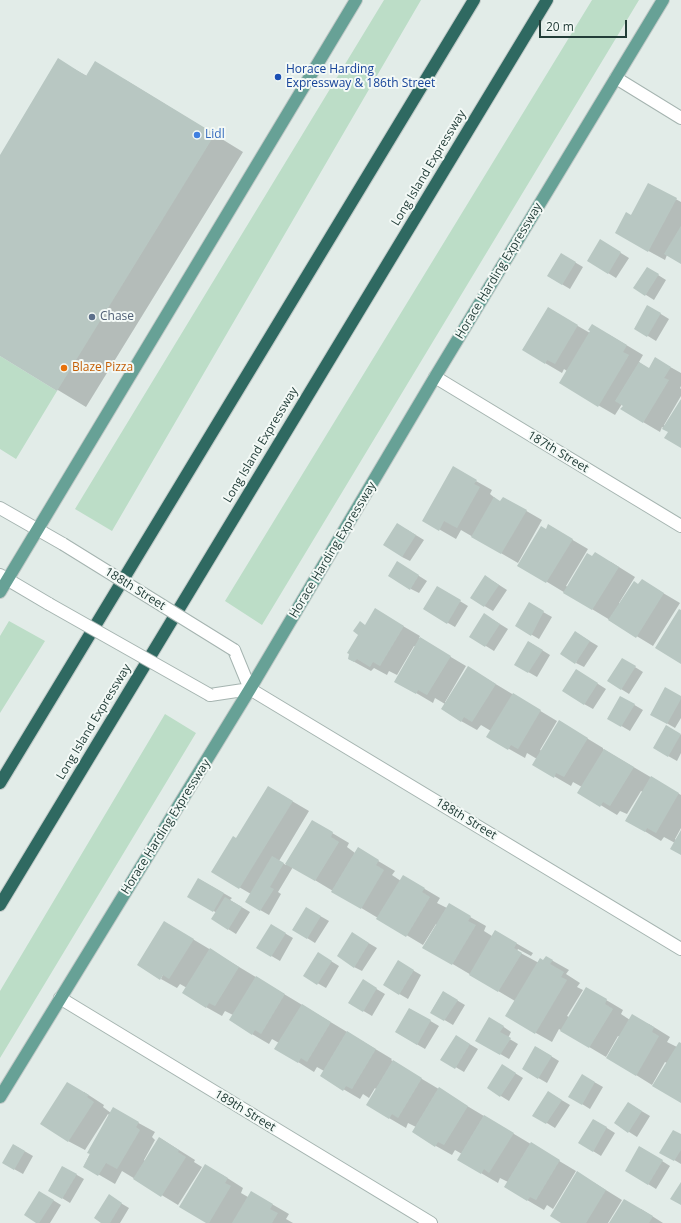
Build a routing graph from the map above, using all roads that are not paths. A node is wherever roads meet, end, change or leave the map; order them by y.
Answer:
1 (356, 0) edge
2 (474, 0) edge
3 (547, 0) edge
4 (663, 0) edge
5 (616, 78) junction
6 (681, 118) edge
7 (435, 377) junction
8 (0, 508) edge
9 (681, 526) edge
10 (38, 530) junction
11 (4, 577) edge
12 (0, 592) edge
13 (250, 689) junction
14 (0, 783) edge
15 (0, 905) edge
16 (681, 949) edge
17 (60, 998) junction
18 (0, 1097) edge
19 (430, 1223) edge

1 - 10 main road
2 - 14 highway
3 - 15 highway, Long Island Expressway
4 - 5 main road, Horace Harding Expressway
5 - 6 street
5 - 7 main road, Horace Harding Expressway
7 - 9 street, 187th Street
7 - 13 main road, Horace Harding Expressway
8 - 10 street, 188th Street
10 - 11 main road
10 - 13 street, 188th Street, bridge
11 - 12 main road
11 - 13 street, bridge
13 - 16 street, 188th Street
13 - 17 main road, Horace Harding Expressway
17 - 18 main road, Horace Harding Expressway
17 - 19 street, 189th Street

